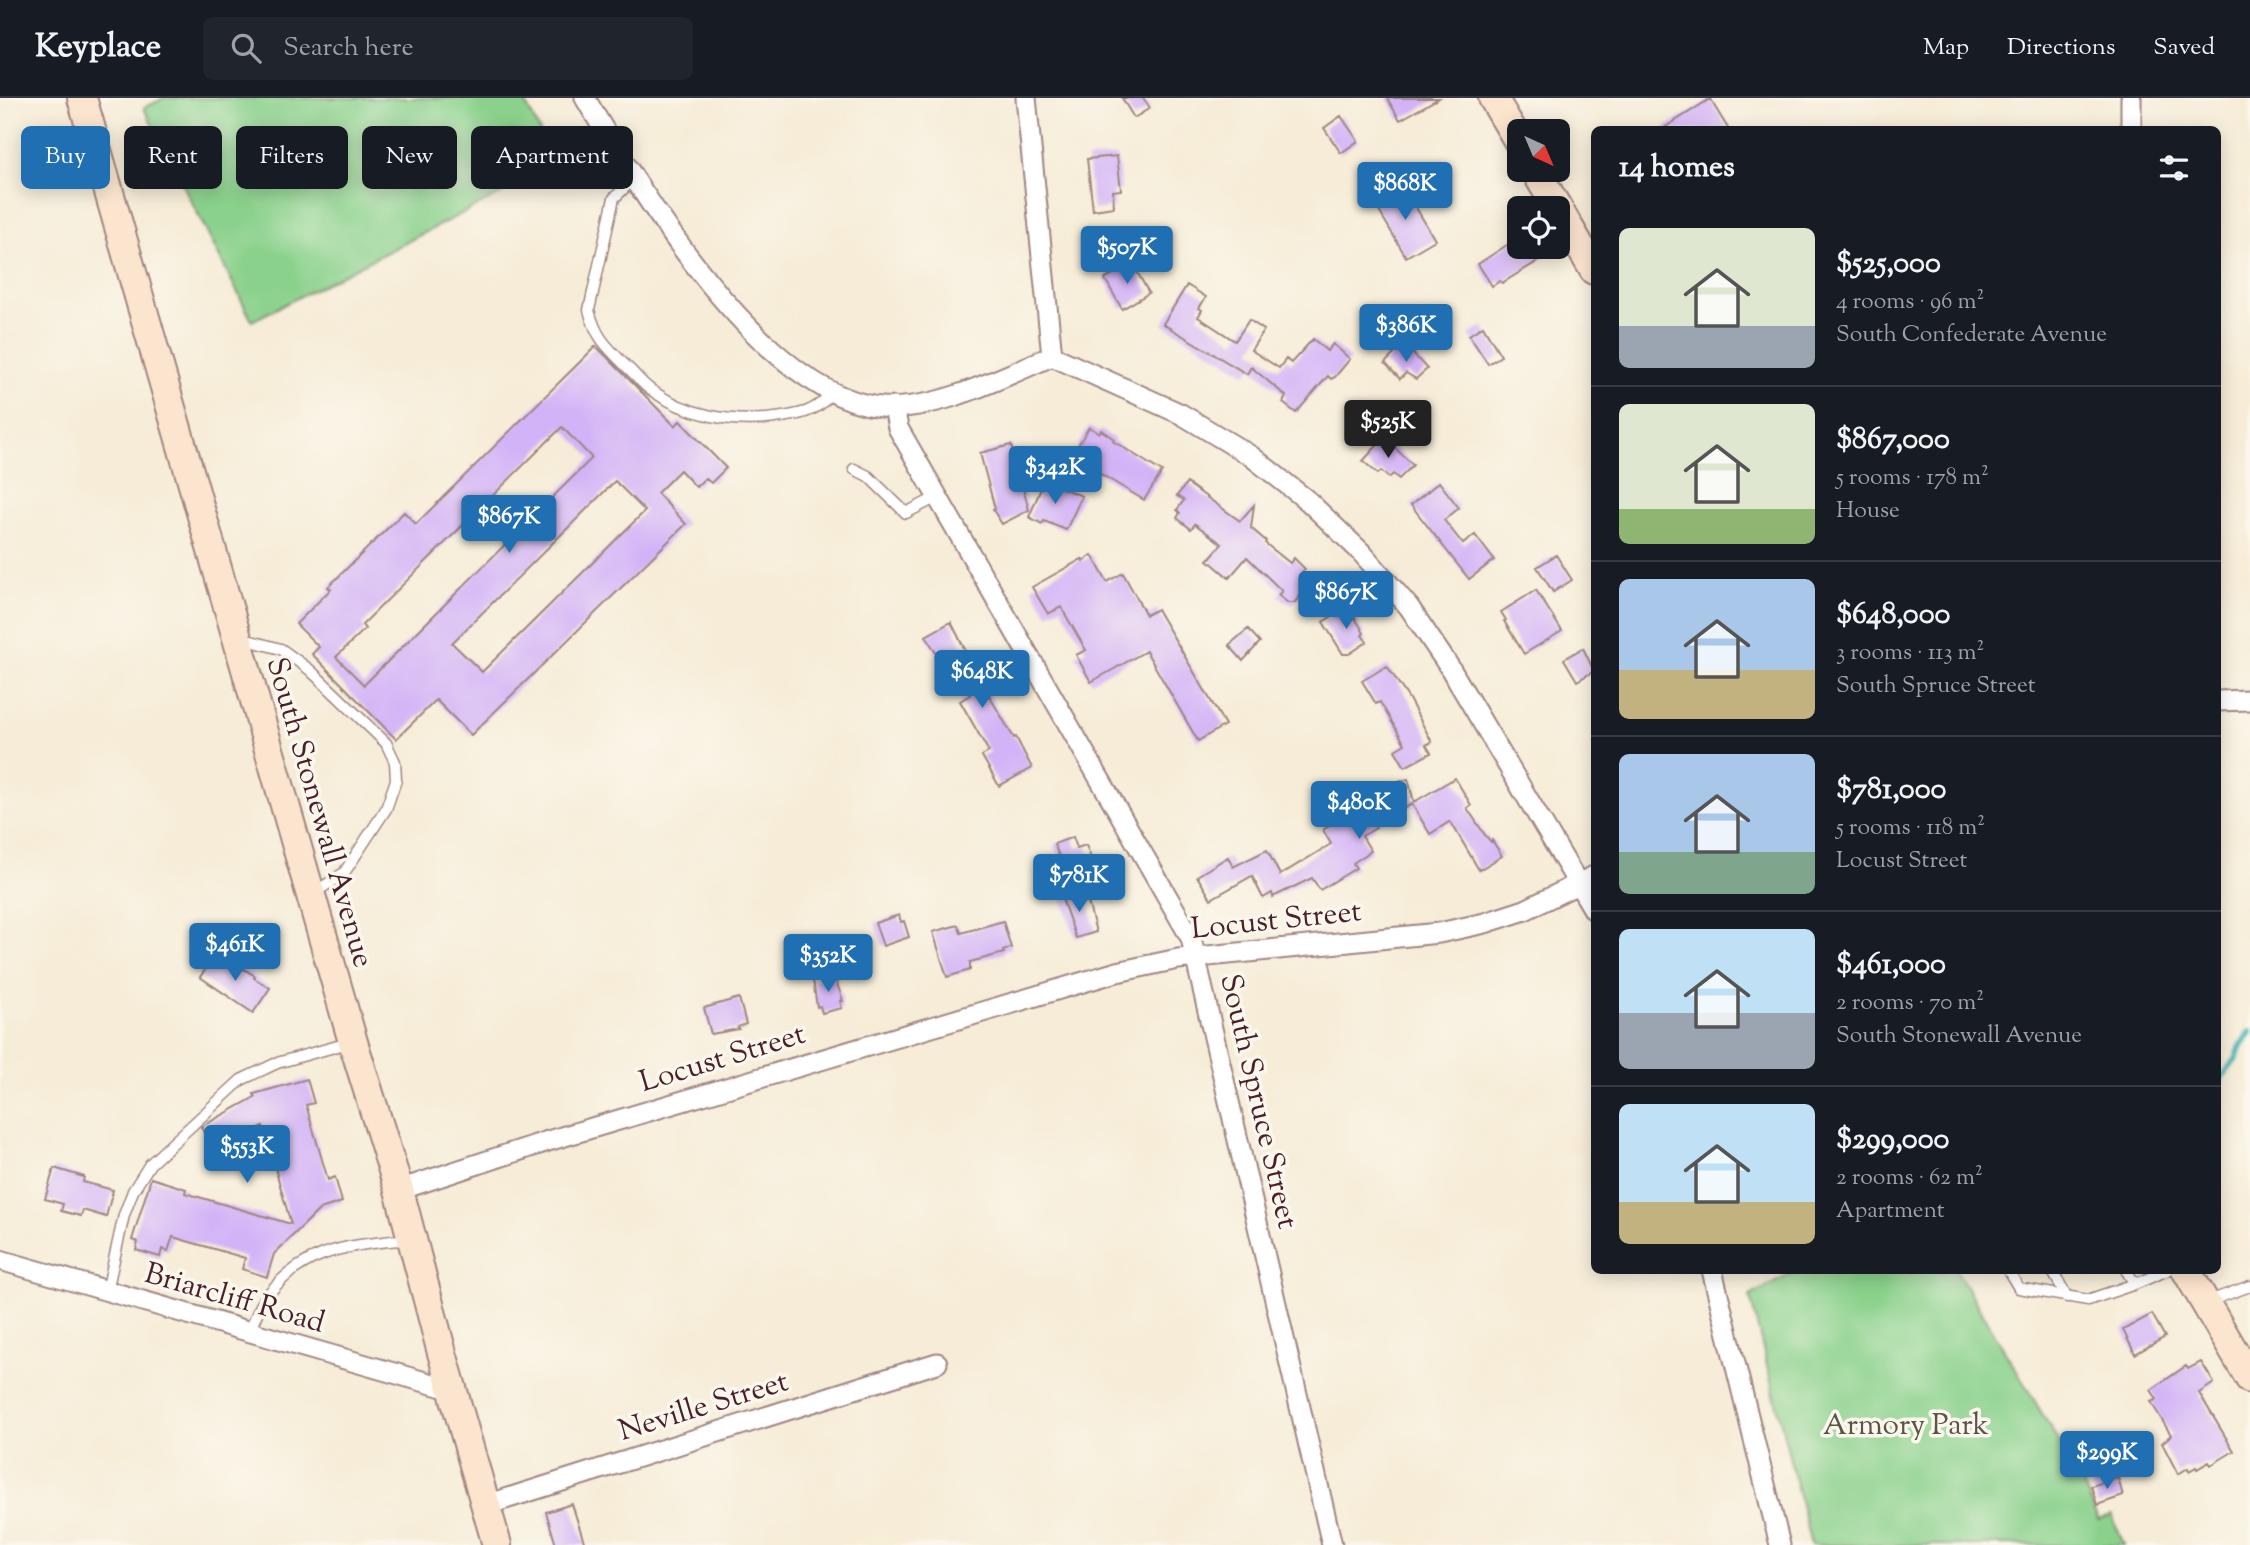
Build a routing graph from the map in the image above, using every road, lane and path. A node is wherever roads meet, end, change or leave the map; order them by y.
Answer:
1 (82, 98) edge
2 (585, 98) edge
3 (1026, 98) edge
4 (1493, 98) edge
5 (2130, 98) edge
6 (1507, 122) edge
7 (2131, 126) edge
8 (636, 178) junction
9 (1542, 182) edge
10 (1591, 265) edge
11 (1052, 356) junction
12 (831, 393) junction
13 (894, 407) junction
14 (854, 469) dead end
15 (937, 497) junction
16 (236, 637) junction
17 (2250, 700) edge
18 (2221, 701) edge
19 (1588, 880) edge
20 (311, 896) junction
21 (1196, 958) junction
22 (353, 1042) junction
23 (399, 1190) junction
24 (412, 1239) junction
25 (0, 1260) edge
26 (1713, 1274) edge
27 (2010, 1274) edge
28 (2054, 1274) edge
29 (2129, 1274) edge
30 (2159, 1274) edge
31 (2188, 1274) edge
32 (2135, 1284) junction
33 (2250, 1286) edge
34 (107, 1291) junction
35 (2067, 1297) junction
36 (2205, 1302) junction
37 (249, 1332) junction
38 (937, 1363) dead end
39 (2247, 1369) edge
40 (453, 1390) junction
41 (486, 1505) junction
42 (497, 1545) edge
43 (1332, 1545) edge
44 (1780, 1545) edge

1 - 16 street, South Stonewall Avenue
2 - 8 street
3 - 11 street
4 - 6 street
5 - 7 street
8 - 12 street
8 - 12 lane
9 - 10 street
11 - 13 street
11 - 19 street
12 - 13 street
13 - 15 street, South Spruce Street
14 - 15 lane
15 - 21 street, South Spruce Street
16 - 20 street, South Stonewall Avenue
16 - 20 lane
17 - 18 street
19 - 21 street, Locust Street
20 - 22 street, South Stonewall Avenue
21 - 23 street, Locust Street
21 - 43 street, South Spruce Street
22 - 23 street, South Stonewall Avenue
22 - 34 lane
23 - 24 street, South Stonewall Avenue
24 - 37 lane
24 - 40 street, South Stonewall Avenue
25 - 34 street, Briarcliff Road
26 - 44 street
27 - 35 lane
28 - 35 lane
29 - 32 lane
30 - 32 lane
31 - 36 street
32 - 35 lane
33 - 36 lane
34 - 37 street, Briarcliff Road
36 - 39 street
37 - 40 street, Briarcliff Road
38 - 41 street, Neville Street
40 - 41 street, South Stonewall Avenue
41 - 42 street, South Stonewall Avenue

